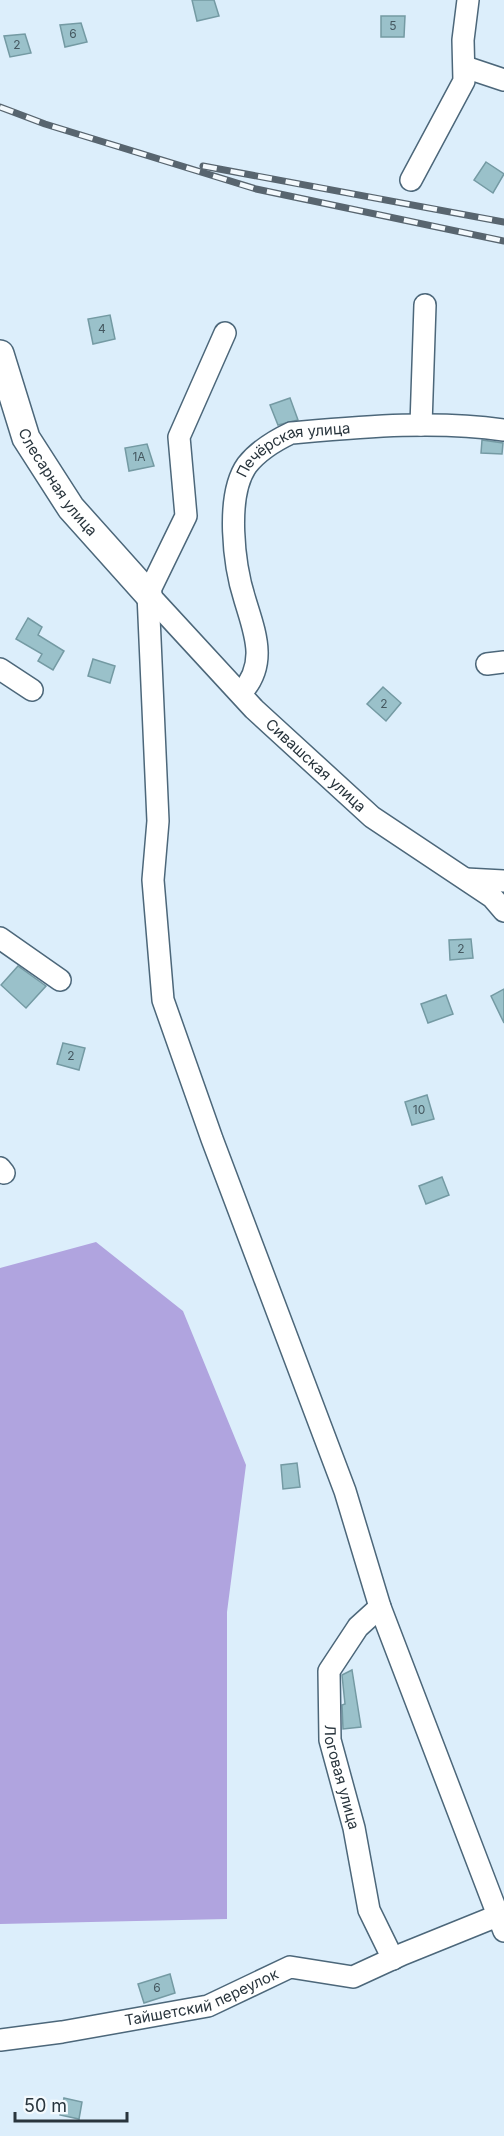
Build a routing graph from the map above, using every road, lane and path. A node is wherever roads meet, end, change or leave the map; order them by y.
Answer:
1 (468, 0) edge
2 (465, 67) junction
3 (504, 80) edge
4 (411, 180) dead end
5 (425, 305) dead end
6 (225, 333) dead end
7 (0, 354) edge
8 (421, 425) junction
9 (504, 430) edge
10 (148, 594) junction
11 (0, 669) edge
12 (32, 690) dead end
13 (241, 693) junction
14 (466, 879) junction
15 (504, 881) edge
16 (504, 911) edge
17 (0, 938) edge
18 (60, 980) dead end
19 (380, 1607) junction
20 (501, 1924) edge
21 (393, 1959) junction
22 (0, 2040) edge

1 - 2 street
2 - 3 street
2 - 4 street
5 - 8 street
6 - 10 street
7 - 10 main road, Слесарная улица
8 - 9 street, Печёрская улица
8 - 13 street, Печёрская улица
10 - 13 street, Сивашская улица
10 - 19 street
11 - 12 street
13 - 14 street, Сивашская улица
14 - 15 street
14 - 16 street, Сивашская улица
17 - 18 street
19 - 20 street
19 - 21 street, Логовая улица
20 - 21 street, Тайшетский переулок
21 - 22 street, Тайшетский переулок

